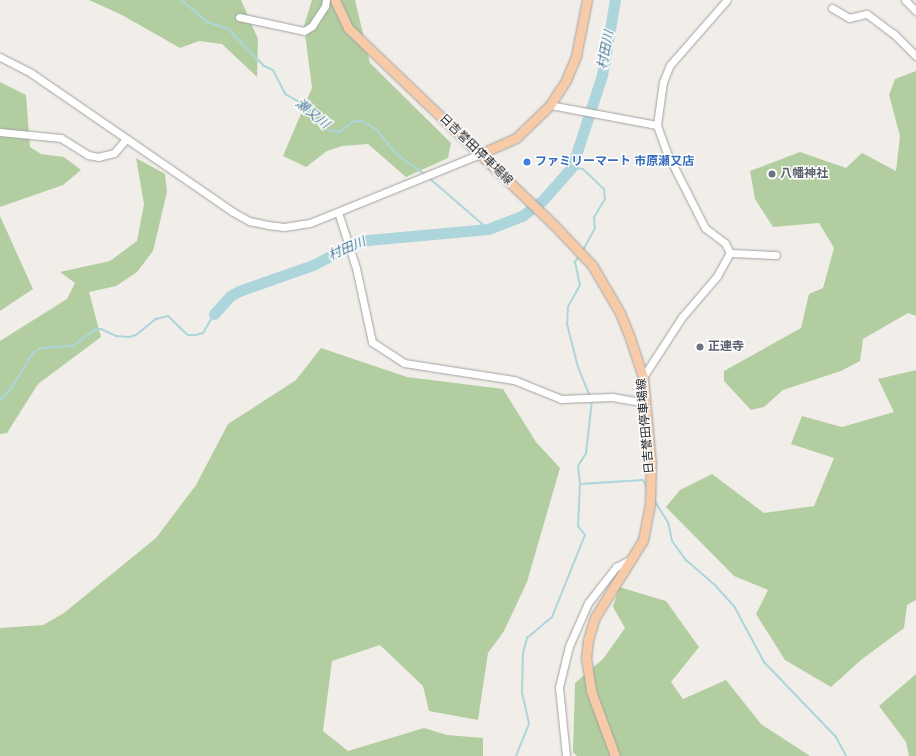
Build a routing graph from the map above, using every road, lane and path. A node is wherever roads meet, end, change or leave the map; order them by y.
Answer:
1 (326, 0) edge
2 (335, 0) edge
3 (587, 0) edge
4 (727, 0) edge
5 (906, 0) edge
6 (832, 8) dead end
7 (916, 11) edge
8 (239, 17) dead end
9 (916, 56) edge
10 (0, 57) edge
11 (550, 105) junction
12 (657, 125) junction
13 (0, 132) edge
14 (126, 139) junction
15 (480, 154) junction
16 (338, 212) junction
17 (730, 253) junction
18 (776, 255) dead end
19 (643, 378) junction
20 (645, 403) junction
21 (634, 558) junction
22 (566, 756) edge
23 (615, 756) edge

1 - 8 street
2 - 15 main road, 日吉誉田停車場線
3 - 11 main road
4 - 12 street
5 - 7 street
6 - 9 street
10 - 14 street
11 - 12 street
11 - 15 main road
12 - 17 street
13 - 14 street
14 - 16 street
15 - 16 street
15 - 19 main road, 日吉誉田停車場線
16 - 20 street
17 - 18 street
17 - 19 street
19 - 20 main road, 日吉誉田停車場線
20 - 21 main road, 日吉誉田停車場線
21 - 22 street
21 - 23 main road, 日吉誉田停車場線

